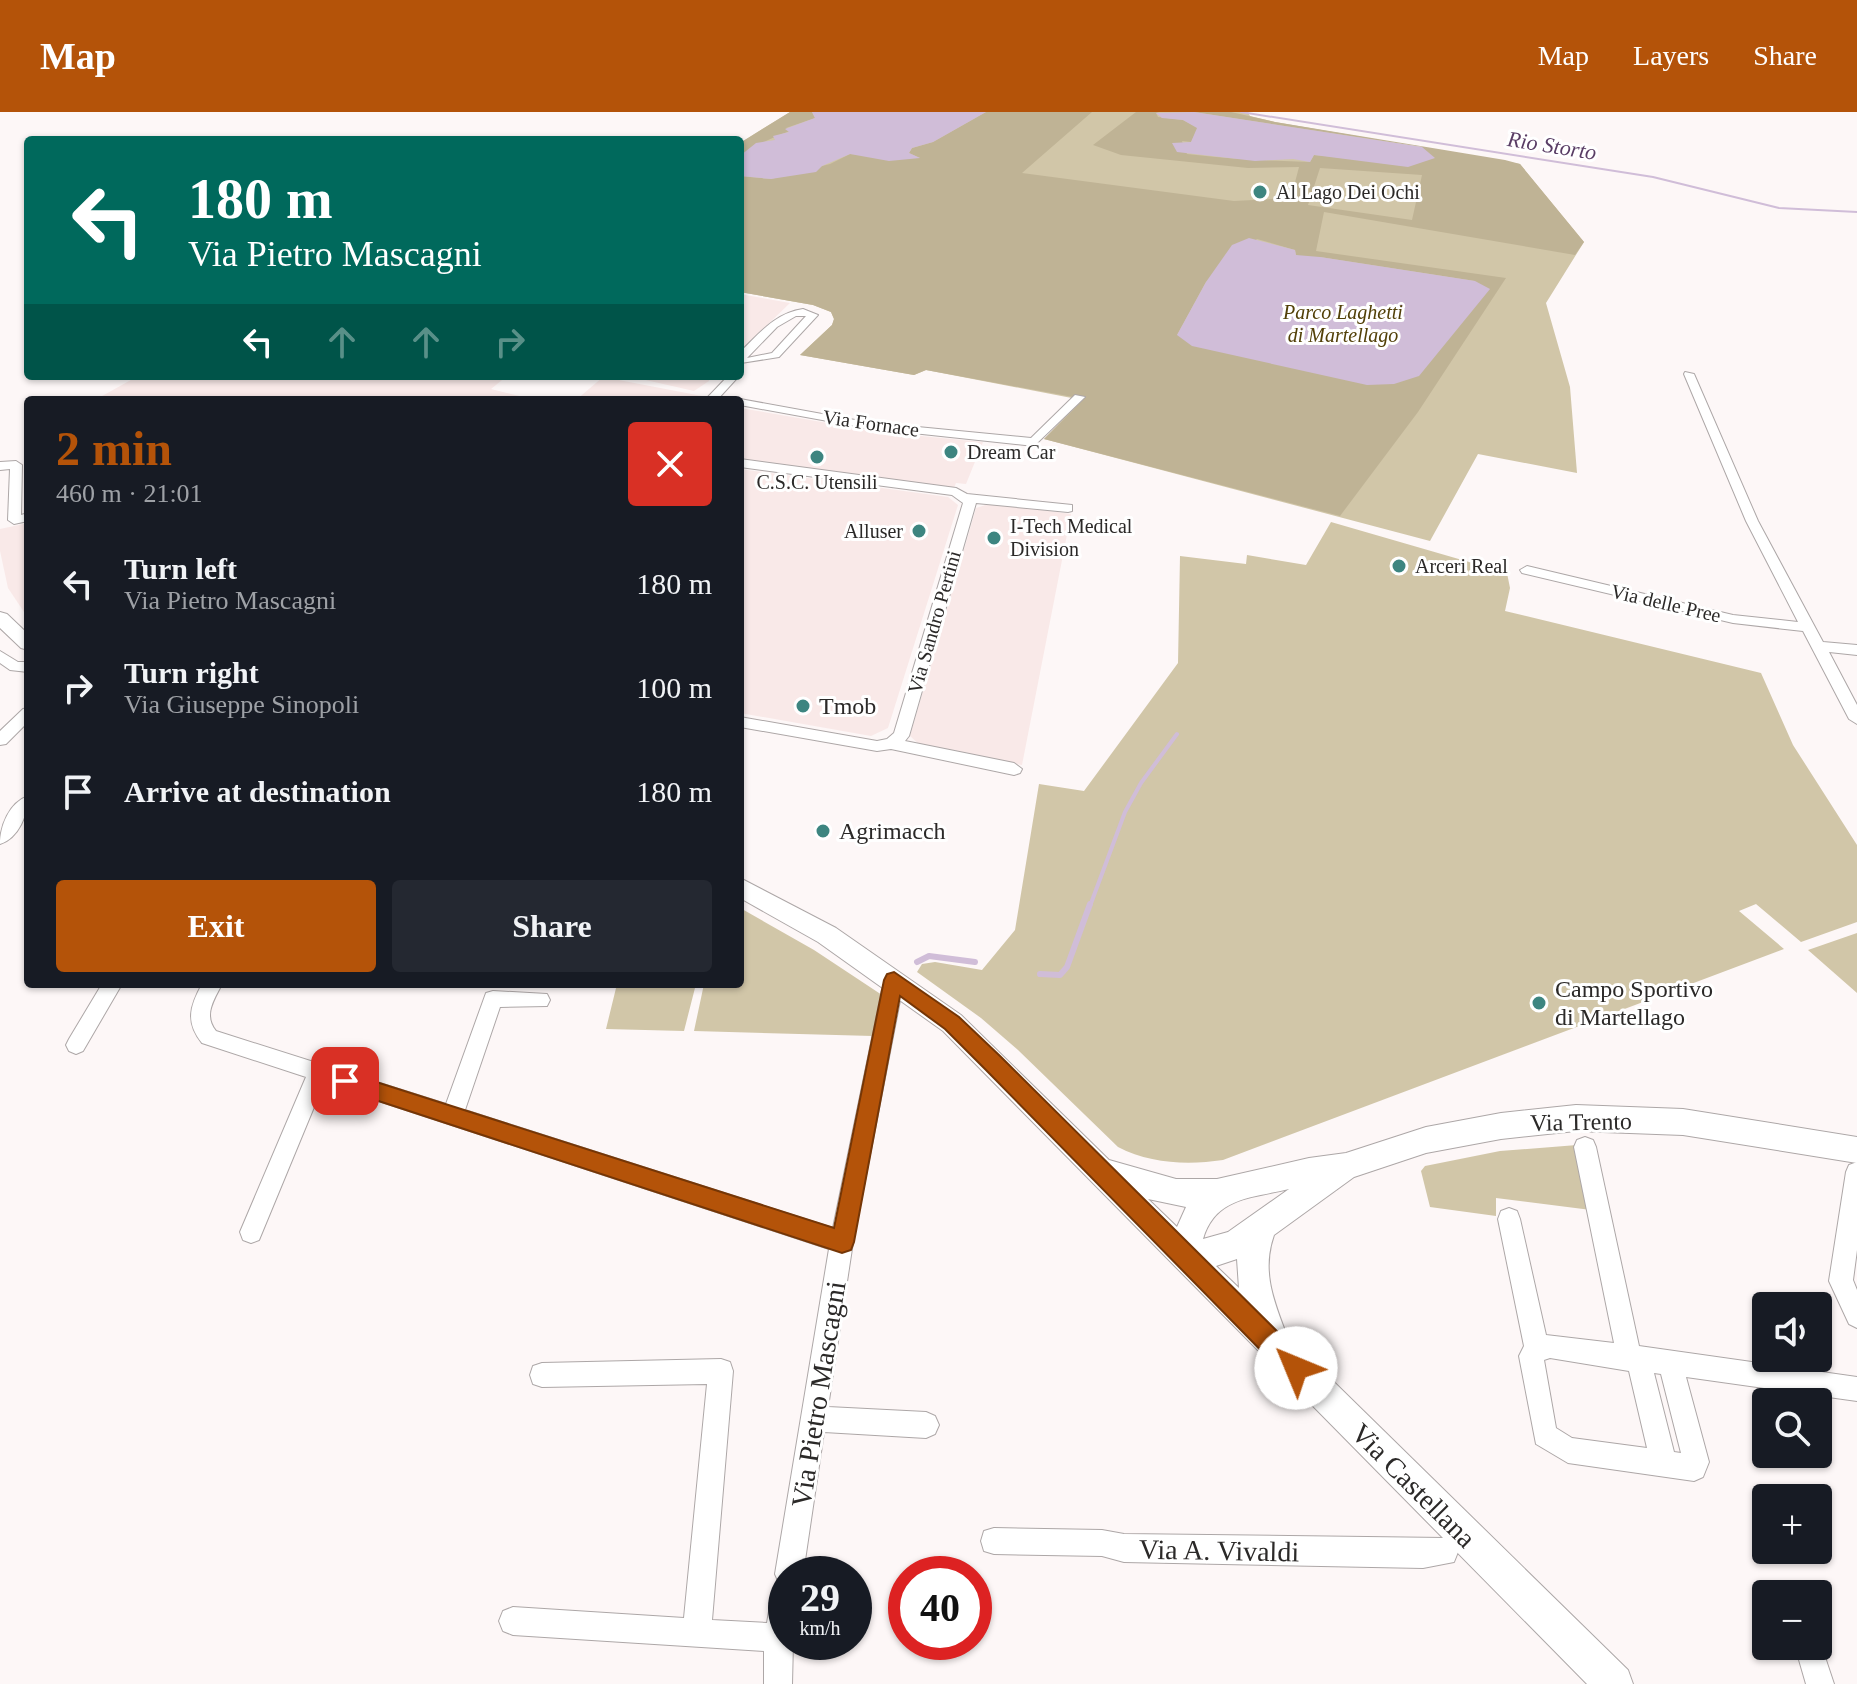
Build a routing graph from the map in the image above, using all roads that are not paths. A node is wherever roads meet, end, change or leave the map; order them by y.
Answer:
1 (744, 359) edge
2 (744, 361) edge
3 (1689, 374) dead end
4 (730, 380) edge
5 (714, 396) edge
6 (1079, 397) dead end
7 (744, 403) edge
8 (744, 464) edge
9 (0, 466) edge
10 (967, 498) junction
11 (1068, 508) dead end
12 (24, 518) edge
13 (1527, 570) dead end
14 (0, 618) edge
15 (1807, 627) junction
16 (24, 640) edge
17 (1818, 646) junction
18 (1857, 650) edge
19 (0, 657) edge
20 (24, 670) edge
21 (24, 717) edge
22 (1857, 719) edge
23 (744, 723) edge
24 (0, 740) edge
25 (891, 744) junction
26 (1014, 769) dead end
27 (24, 807) edge
28 (0, 838) edge
29 (744, 889) edge
30 (894, 980) junction
31 (110, 988) edge
32 (210, 988) edge
33 (509, 991) edge
34 (540, 1000) dead end
35 (76, 1045) dead end
36 (319, 1071) junction
37 (452, 1117) junction
38 (1585, 1147) dead end
39 (1856, 1158) edge
40 (1346, 1166) junction
41 (1100, 1171) junction
42 (1217, 1193) junction
43 (1509, 1219) dead end
44 (1261, 1230) junction
45 (251, 1232) dead end
46 (842, 1242) junction
47 (1185, 1252) junction
48 (1857, 1316) edge
49 (1275, 1347) junction
50 (1537, 1350) junction
51 (1634, 1360) junction
52 (1670, 1363) junction
53 (542, 1375) dead end
54 (1857, 1389) edge
55 (815, 1419) junction
56 (926, 1425) dead end
57 (1664, 1465) junction
58 (994, 1541) dead end
59 (1444, 1552) dead end
60 (792, 1556) edge
61 (513, 1621) dead end
62 (697, 1632) junction
63 (768, 1637) edge
64 (779, 1660) edge
65 (1813, 1660) edge
66 (778, 1684) edge
67 (1614, 1684) edge
68 (1820, 1684) edge

1 - 2 street
3 - 15 street
4 - 5 street
6 - 7 street, Via Fornace
8 - 10 street
9 - 12 street
10 - 11 street
10 - 25 street, Via Sandro Pertini
13 - 15 street, Via delle Pree
14 - 16 street
15 - 17 street
17 - 18 street
17 - 22 street
19 - 20 street
21 - 24 street
23 - 25 street
25 - 26 street
27 - 28 street
29 - 30 street, Via Castellana
30 - 41 street, Via Castellana
30 - 46 street, Via Pietro Mascagni
31 - 35 street
32 - 36 street
33 - 34 street
33 - 37 street
36 - 37 street
36 - 45 street
37 - 46 street
38 - 51 street
39 - 40 street, Via Trento
39 - 48 street
40 - 42 street, Via Trento
40 - 44 street
41 - 42 street, Via Trento
41 - 47 street, Via Castellana
42 - 47 street
43 - 50 street
44 - 47 street
44 - 49 street
46 - 55 street, Via Pietro Mascagni
47 - 49 street, Via Castellana
49 - 67 street, Via Castellana
50 - 51 street
50 - 57 street
51 - 52 street
51 - 57 street
52 - 54 street
52 - 57 street
53 - 62 street
55 - 56 street
55 - 60 street, Via Pietro Mascagni
58 - 59 street, Via A. Vivaldi
61 - 62 street
62 - 63 street
64 - 66 street
65 - 68 street

